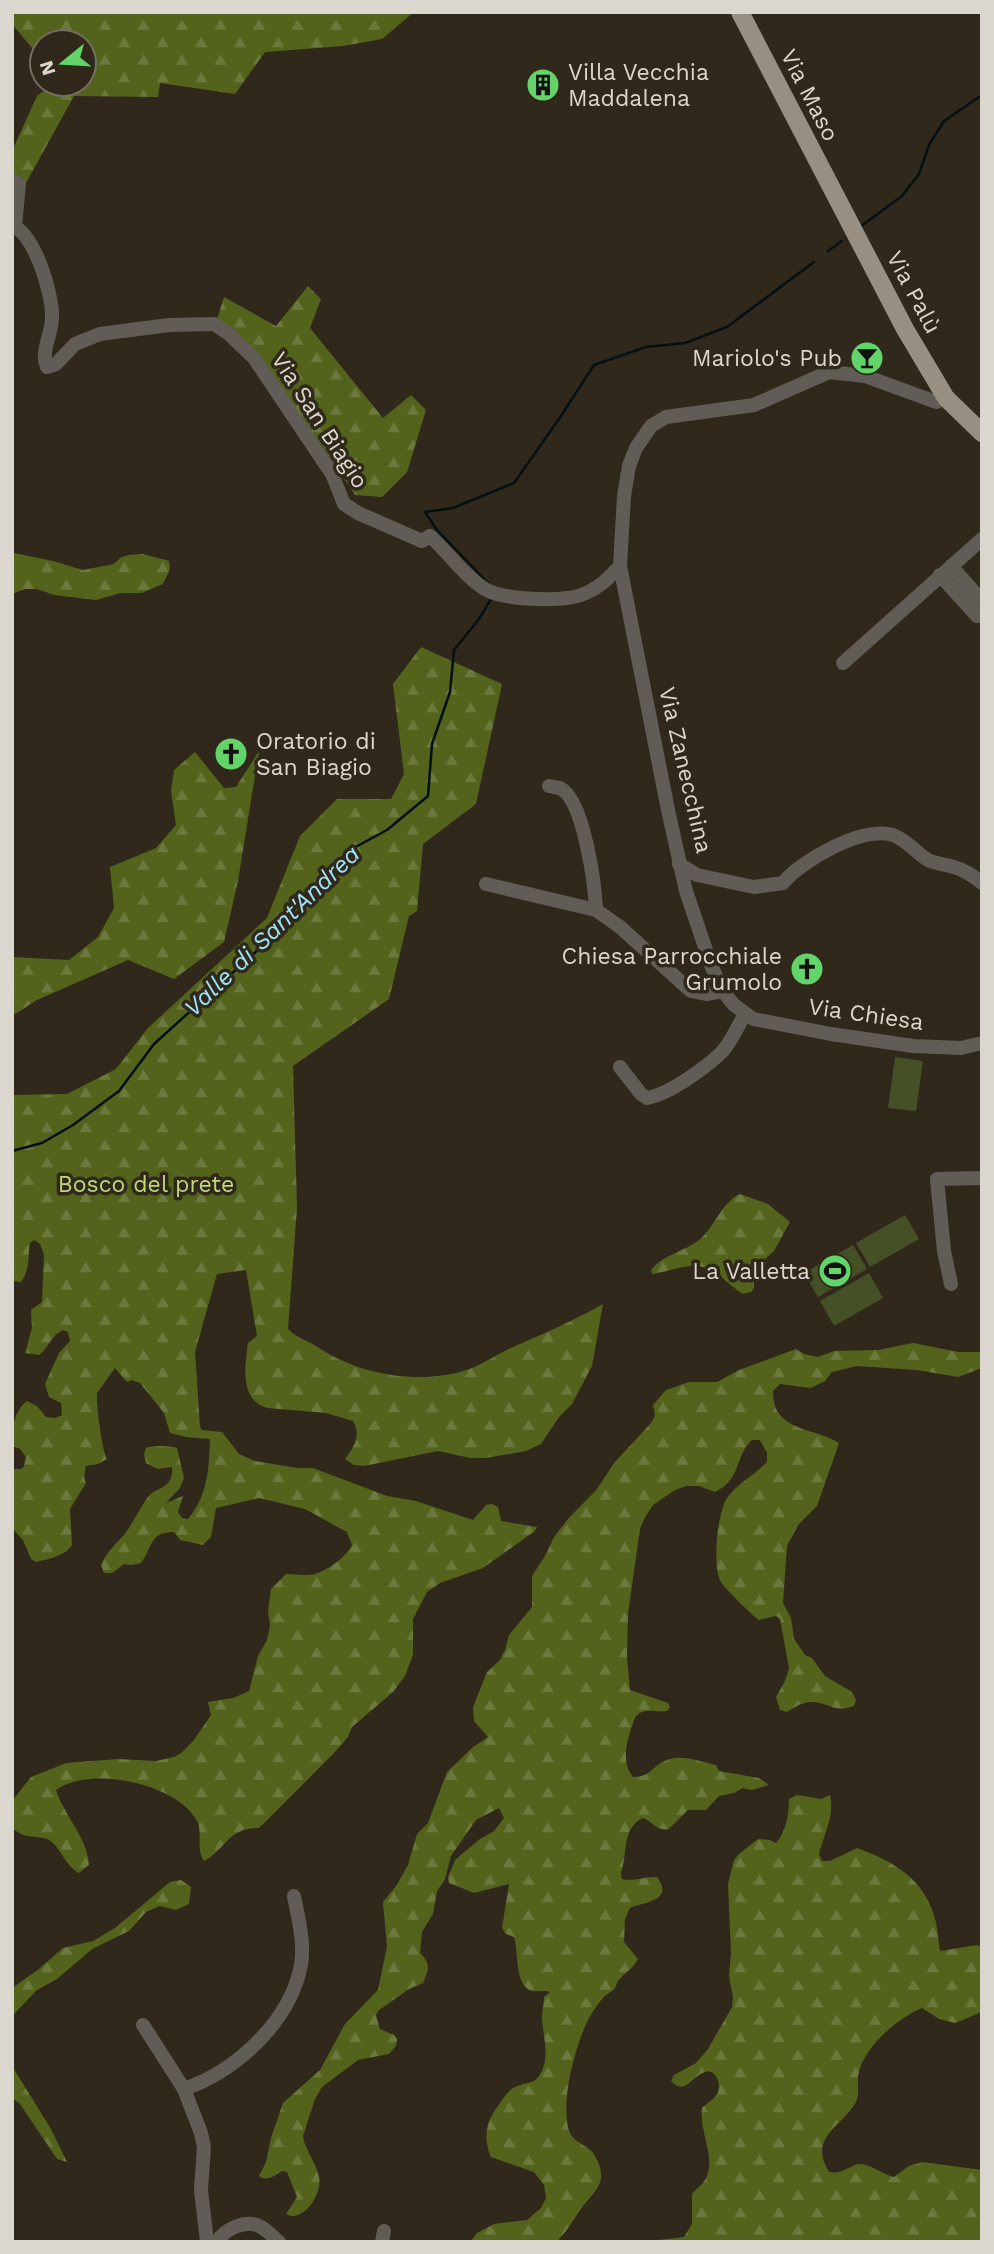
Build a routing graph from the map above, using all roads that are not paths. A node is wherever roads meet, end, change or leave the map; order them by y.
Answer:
1 (740, 12) edge
2 (818, 163) joint
3 (12, 180) edge
4 (14, 225) edge
5 (946, 398) junction
6 (982, 433) edge
7 (982, 538) edge
8 (620, 566) junction
9 (946, 571) junction
10 (982, 601) edge
11 (982, 612) edge
12 (843, 663) dead end
13 (549, 786) dead end
14 (679, 864) junction
15 (982, 883) edge
16 (486, 884) dead end
17 (596, 910) junction
18 (723, 991) junction
19 (744, 1014) junction
20 (982, 1043) edge
21 (620, 1067) dead end
22 (982, 1178) edge
23 (951, 1284) dead end
24 (294, 1896) dead end
25 (143, 2025) dead end
26 (184, 2089) junction
27 (206, 2242) edge
28 (217, 2242) edge
29 (279, 2242) edge

1 - 2 main road, Via Maso
2 - 5 main road, Via Palù
3 - 4 street
4 - 8 street, Via San Biagio
5 - 6 main road, Via Palù
5 - 8 street
7 - 9 street
8 - 14 street, Via Zanecchina
9 - 10 street
9 - 11 street
9 - 12 street
13 - 17 street
14 - 15 street, Via Zanecchina
14 - 18 street, Via Chiesa
16 - 17 street
17 - 18 street
18 - 19 street, Via Chiesa
19 - 20 street, Via Chiesa
19 - 21 street
22 - 23 street
24 - 26 street
25 - 26 street
26 - 27 street
28 - 29 street

